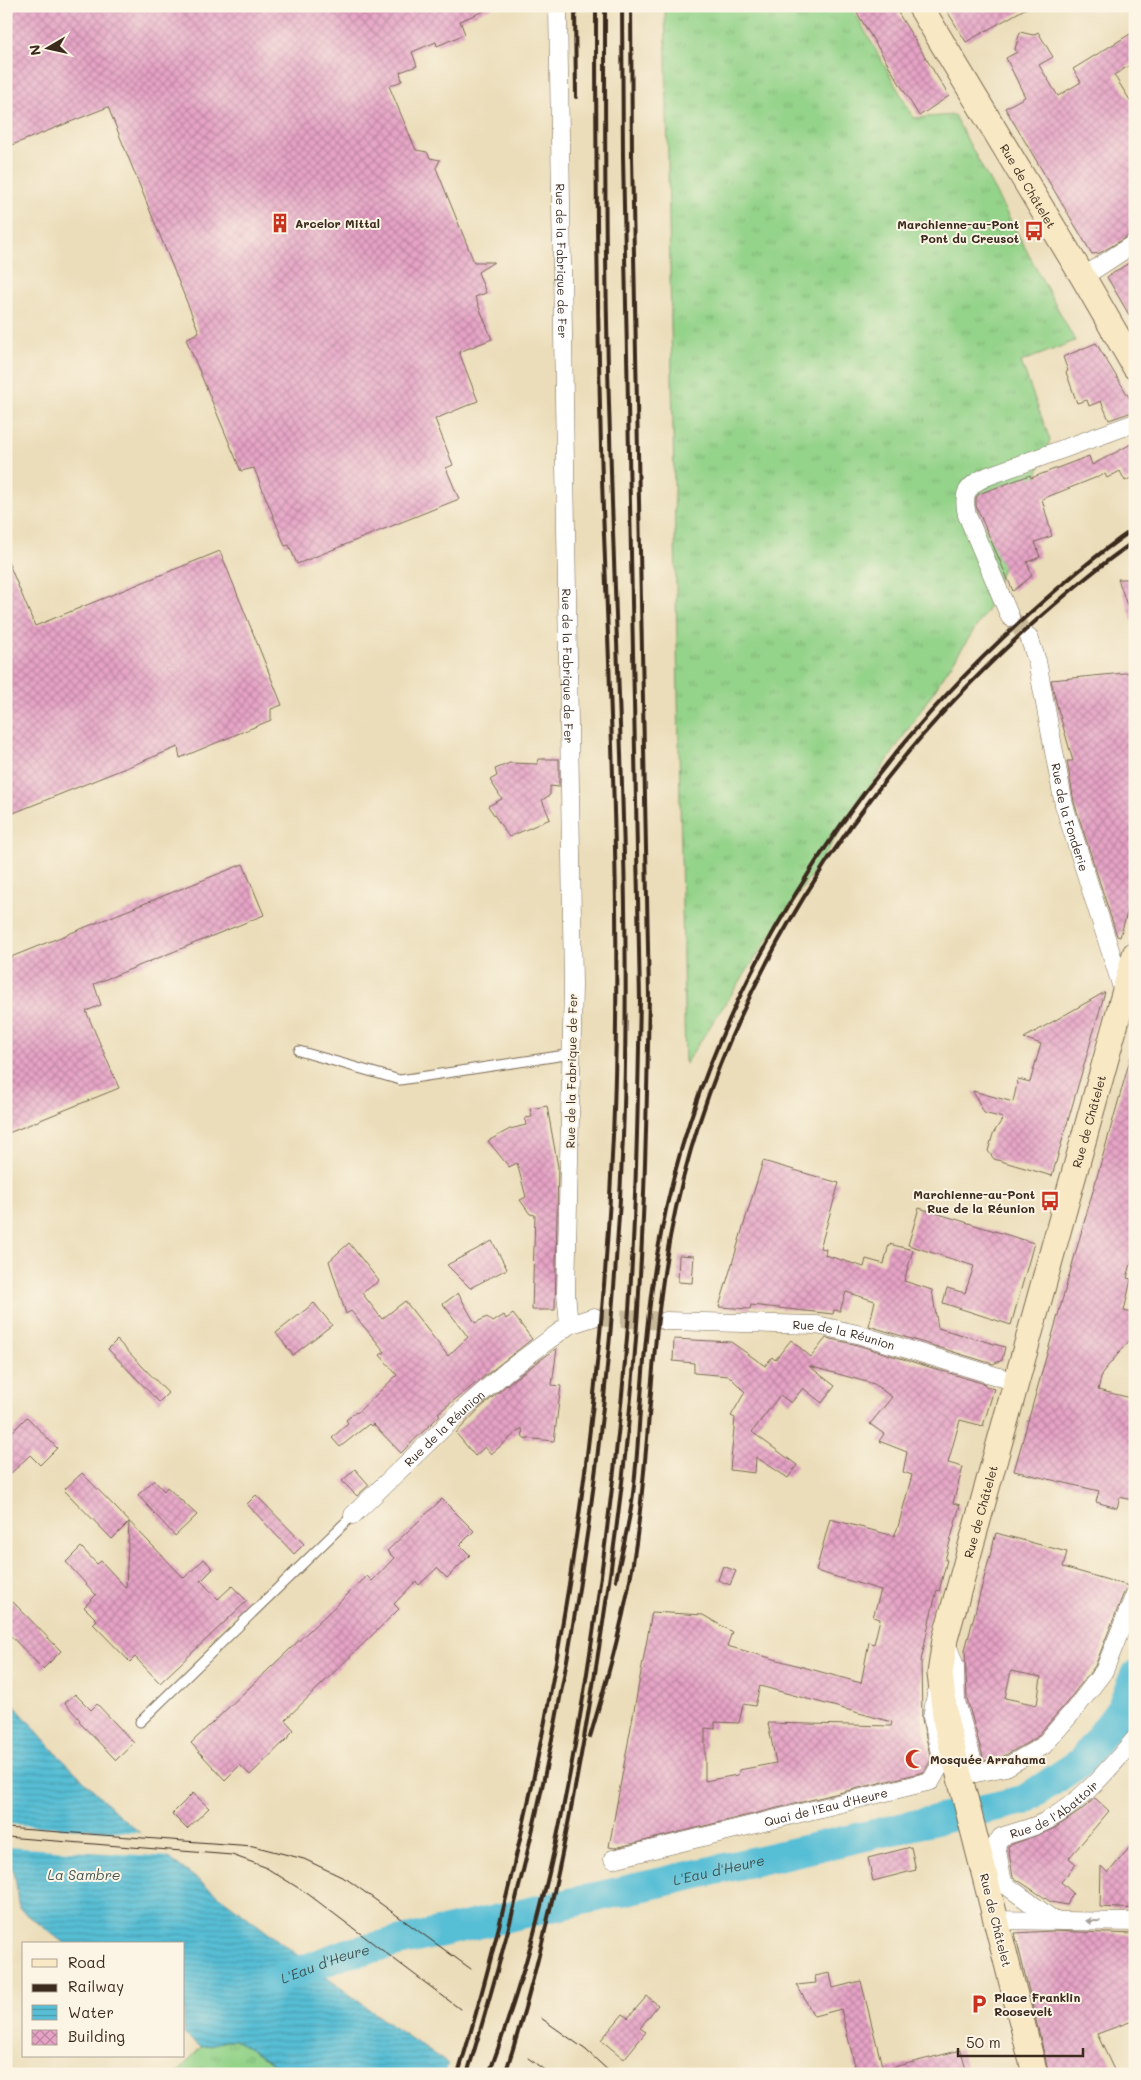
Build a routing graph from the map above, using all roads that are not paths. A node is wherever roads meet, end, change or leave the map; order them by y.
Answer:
1 (558, 6) edge
2 (920, 6) edge
3 (1135, 243) edge
4 (1084, 276) junction
5 (1135, 367) edge
6 (1135, 423) edge
7 (1010, 617) tunnel mouth
8 (1029, 637) tunnel mouth
9 (1135, 954) edge
10 (1124, 994) junction
11 (299, 1051) dead end
12 (572, 1054) junction
13 (594, 1317) tunnel mouth
14 (666, 1320) tunnel mouth
15 (569, 1325) junction
16 (1016, 1382) junction
17 (353, 1515) joint
18 (1135, 1594) edge
19 (945, 1639) junction
20 (940, 1674) junction
21 (140, 1722) dead end
22 (1135, 1739) edge
23 (969, 1780) junction
24 (612, 1859) dead end
25 (1052, 1919) junction
26 (995, 1920) junction
27 (1135, 1922) edge
28 (1035, 2074) edge

1 - 12 street, Rue de la Fabrique de Fer
2 - 4 main road, Rue de Châtelet
3 - 4 street
4 - 5 main road, Rue de Châtelet
6 - 7 street
8 - 10 street, Rue de la Fonderie
9 - 10 main road, Rue de Châtelet
10 - 16 main road, Rue de Châtelet
11 - 12 lane
12 - 15 street, Rue de la Fabrique de Fer
13 - 15 street, Rue de la Réunion
14 - 16 street, Rue de la Réunion
15 - 17 street, Rue de la Réunion
16 - 19 main road, Rue de Châtelet
17 - 21 lane
18 - 23 street
19 - 20 main road, Rue de Châtelet
19 - 23 street
20 - 23 main road, Rue de Châtelet
20 - 24 street, Quai de l'Eau d'Heure
22 - 25 street, Rue de l'Abattoir
23 - 26 main road, Rue de Châtelet
25 - 26 street
27 -> 25 street
26 - 28 main road, Rue de Châtelet

